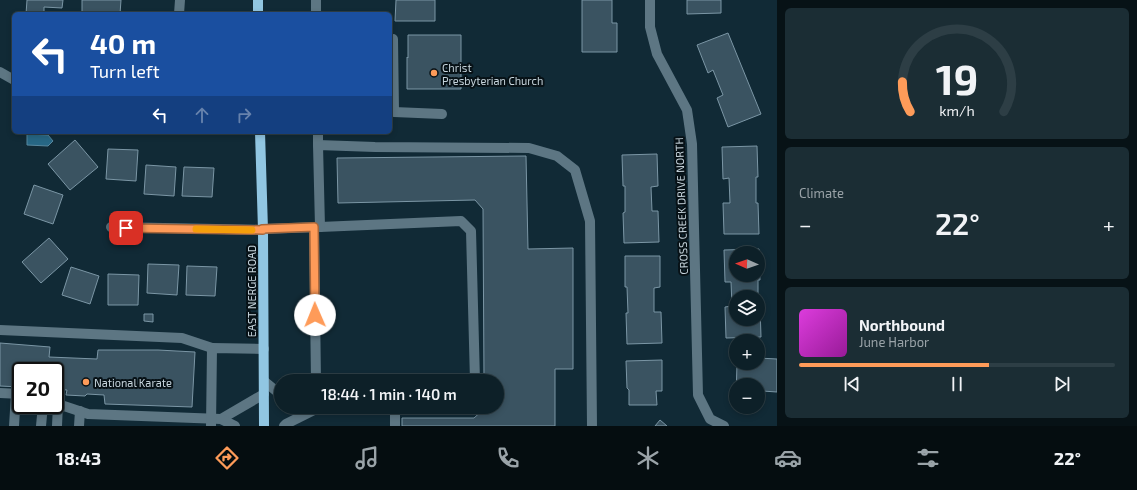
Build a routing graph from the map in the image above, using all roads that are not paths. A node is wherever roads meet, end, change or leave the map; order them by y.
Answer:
1 (180, 0) edge
2 (258, 0) edge
3 (316, 0) edge
4 (650, 0) edge
5 (179, 12) edge
6 (258, 12) edge
7 (316, 12) edge
8 (392, 39) edge
9 (0, 72) edge
10 (12, 79) edge
11 (392, 112) edge
12 (442, 114) dead end
13 (260, 134) edge
14 (318, 134) edge
15 (318, 145) junction
16 (111, 227) dead end
17 (317, 227) junction
18 (263, 229) junction
19 (0, 330) edge
20 (212, 348) junction
21 (264, 348) junction
22 (316, 374) edge
23 (475, 374) edge
24 (264, 381) junction
25 (274, 390) edge
26 (0, 393) edge
27 (12, 394) edge
28 (264, 394) junction
29 (80, 411) junction
30 (16, 414) edge
31 (42, 414) edge
32 (304, 414) edge
33 (395, 414) edge
34 (214, 421) edge
35 (14, 426) edge
36 (41, 426) edge
37 (57, 426) edge
38 (79, 426) edge
39 (235, 426) edge
40 (264, 426) edge
41 (284, 426) edge
42 (395, 426) edge
43 (592, 426) edge
44 (724, 426) edge

1 - 5 street
2 - 6 main road
3 - 7 street
4 - 44 street, CROSS CREEK DRIVE NORTH
8 - 11 street
9 - 10 street
11 - 12 street
13 - 18 main road, EAST NERGE ROAD
14 - 15 street
15 - 17 street
15 - 43 street
16 - 18 street
17 - 18 street
17 - 22 street
17 - 23 street
18 - 21 main road, EAST NERGE ROAD
19 - 20 street
20 - 21 street
20 - 34 street
21 - 24 main road, EAST NERGE ROAD
24 - 25 street
24 - 28 main road, EAST NERGE ROAD
26 - 27 street
28 - 34 street
28 - 40 main road, EAST NERGE ROAD
29 - 34 street
29 - 37 street
29 - 38 street
30 - 35 street
31 - 36 street
32 - 41 street
33 - 42 street
34 - 39 street

